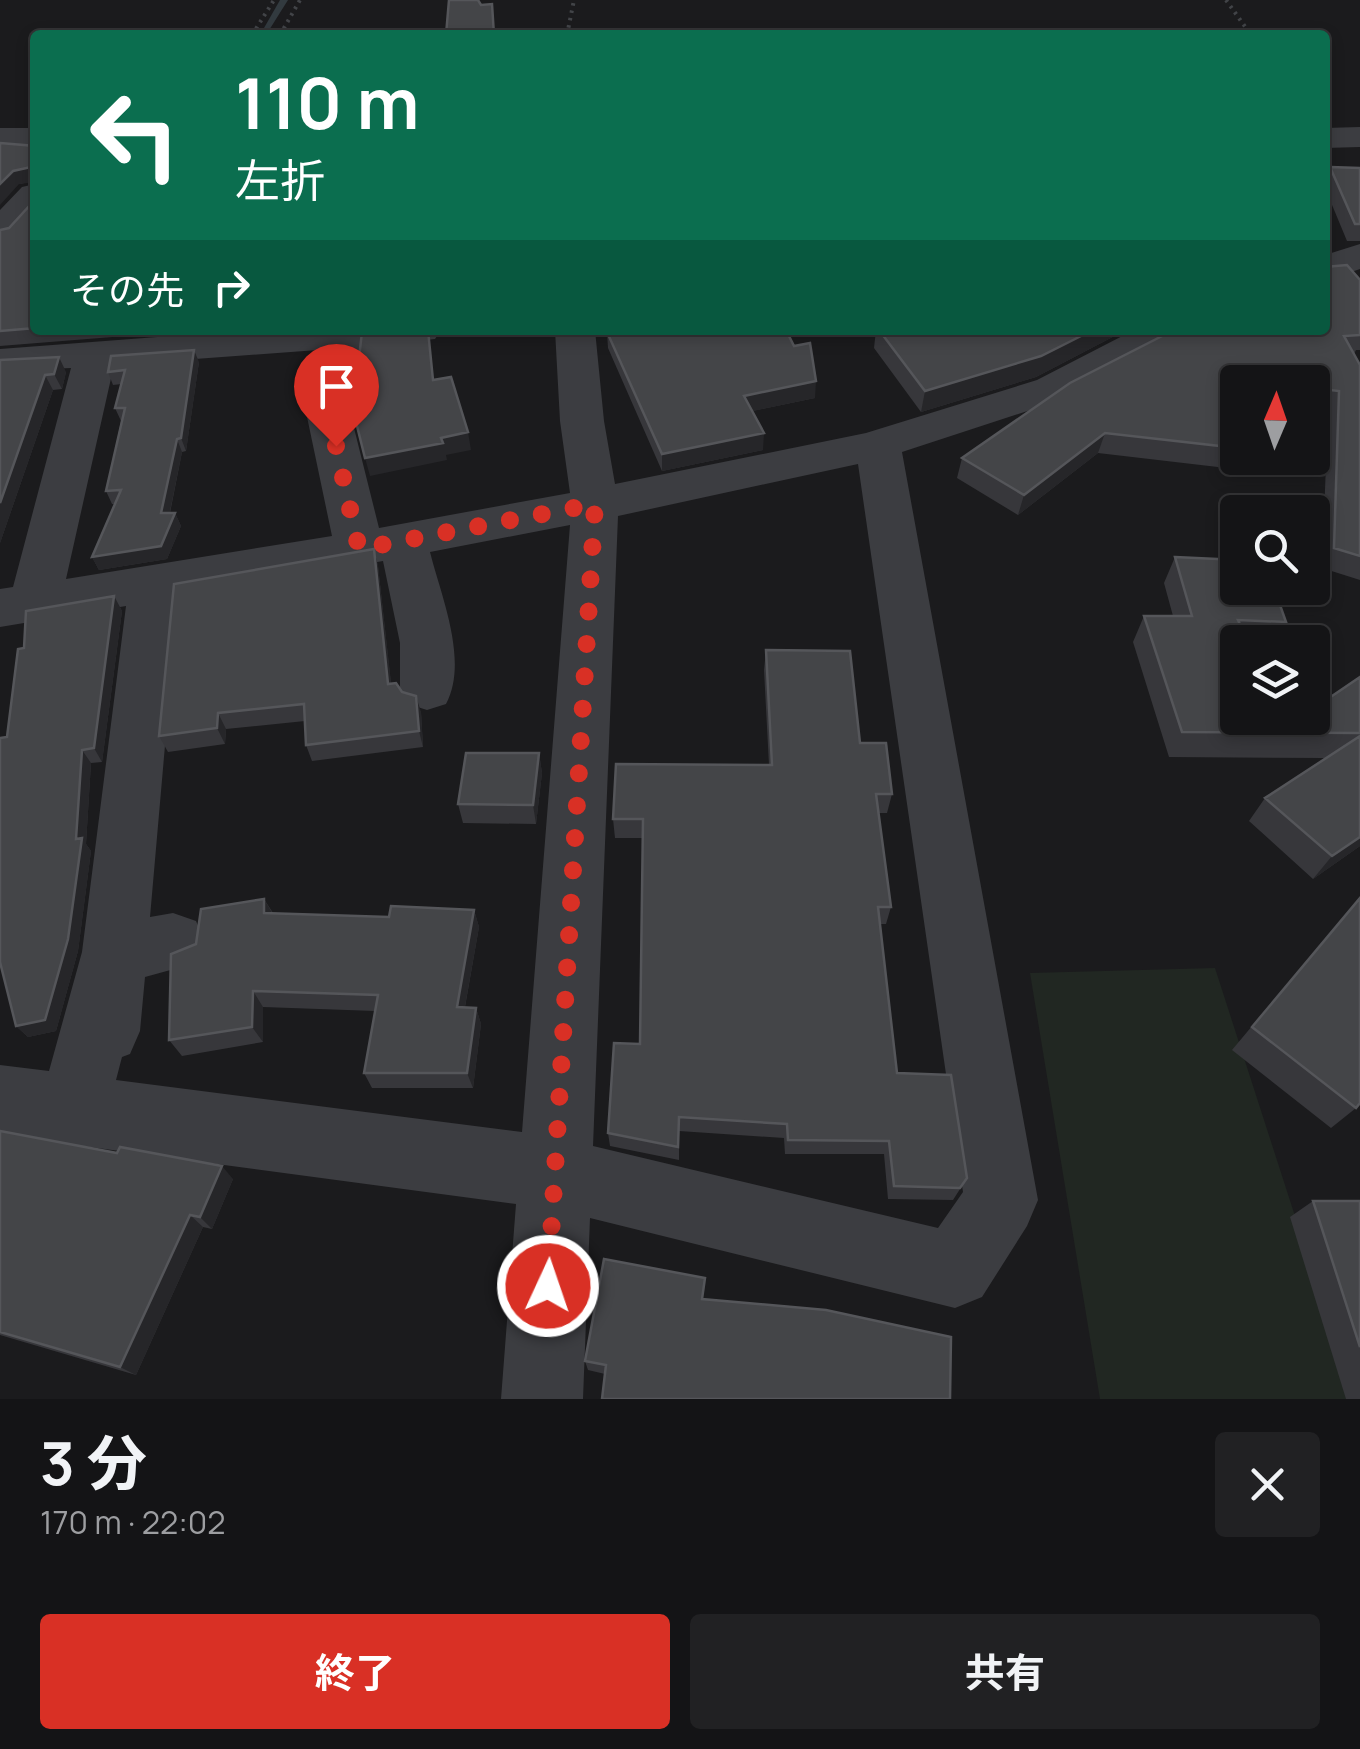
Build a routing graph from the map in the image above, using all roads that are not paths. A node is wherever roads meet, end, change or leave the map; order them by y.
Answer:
1 (0, 138) edge
2 (30, 138) edge
3 (1330, 138) edge
4 (1360, 138) edge
5 (30, 200) edge
6 (0, 232) edge
7 (1360, 256) edge
8 (1330, 267) edge
9 (341, 335) joint
10 (576, 335) edge
11 (1156, 335) edge
12 (96, 353) junction
13 (6, 360) edge
14 (878, 445) junction
15 (595, 504) junction
16 (381, 545) junction
17 (154, 582) junction
18 (17, 605) edge
19 (427, 690) dead end
20 (144, 947) junction
21 (106, 1031) dead end
22 (0, 1100) edge
23 (74, 1110) junction
24 (555, 1173) junction
25 (542, 1399) edge

1 - 2 street
3 - 4 street
5 - 6 street
7 - 8 street
9 - 12 street
9 - 16 street
10 - 15 street
11 - 14 street
12 - 13 street
12 - 18 street
14 - 15 street
14 - 24 street
15 - 16 street
15 - 24 street
16 - 17 street
16 - 19 street
17 - 18 street
17 - 20 street
20 - 21 street
20 - 23 street
22 - 23 street
23 - 24 street
24 - 25 street

